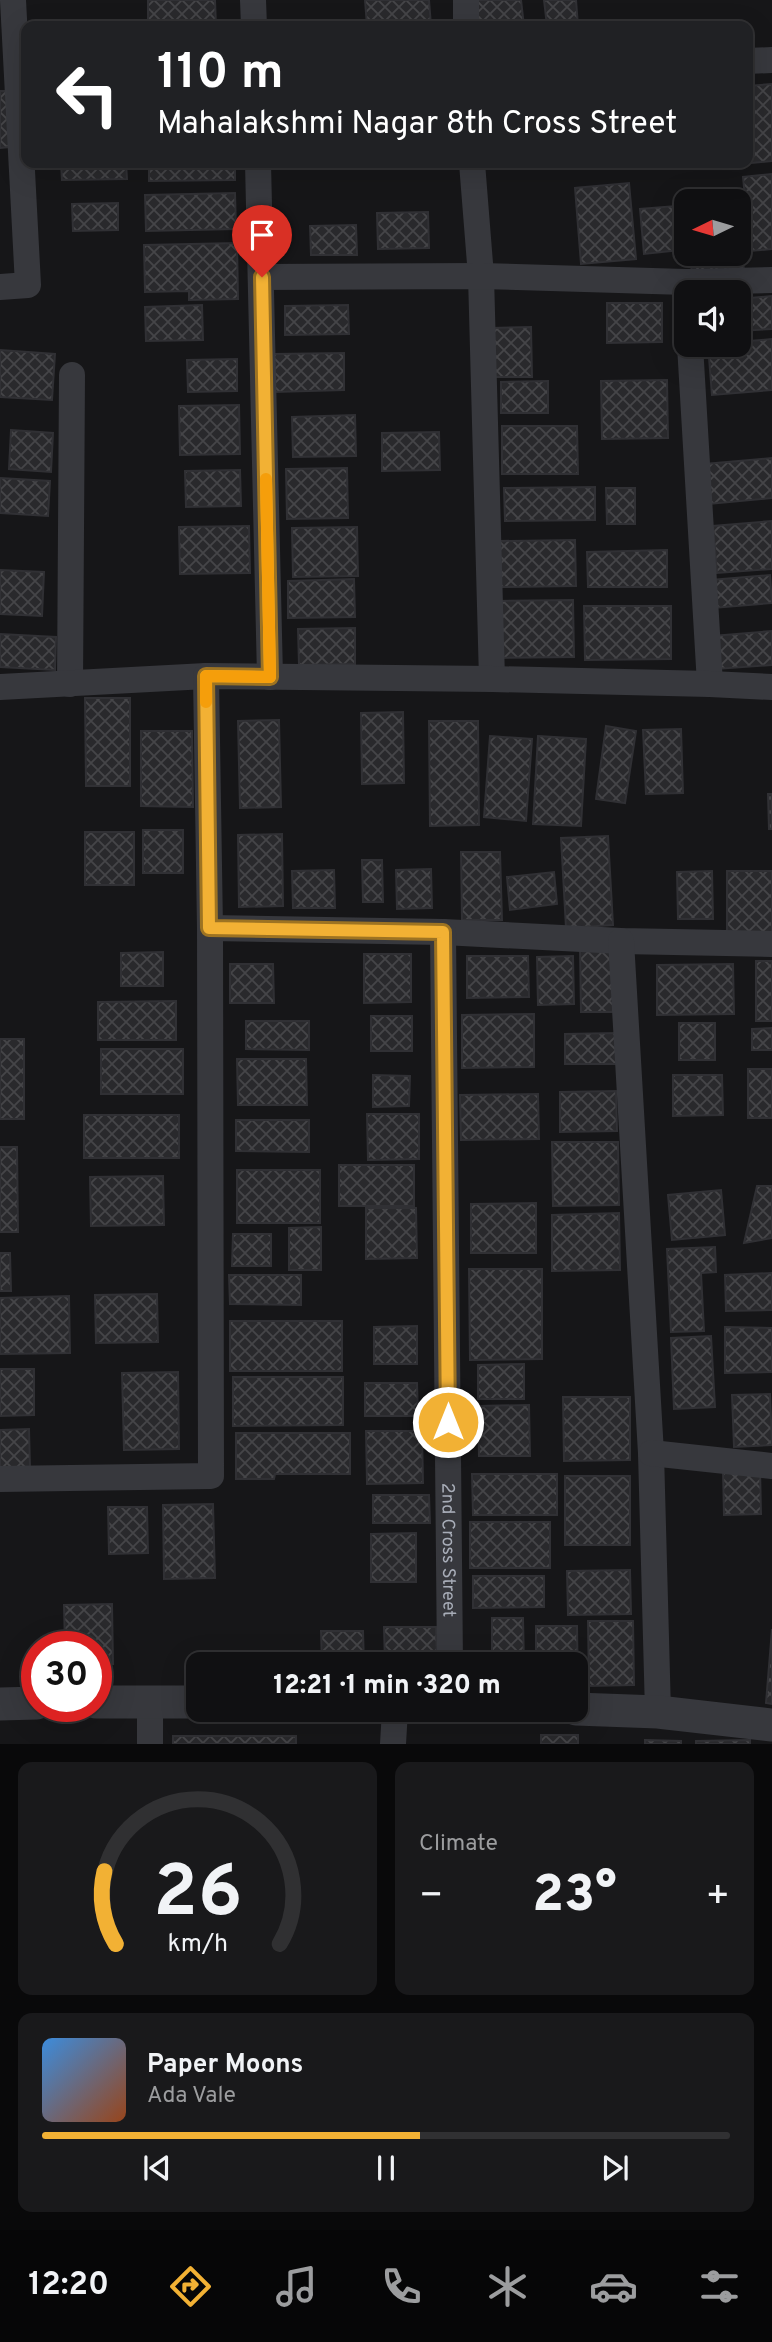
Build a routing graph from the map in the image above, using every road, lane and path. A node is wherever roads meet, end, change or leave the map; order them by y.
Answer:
1 (13, 0) edge
2 (253, 0) edge
3 (466, 0) edge
4 (254, 21) edge
5 (466, 21) edge
6 (772, 60) edge
7 (753, 61) edge
8 (21, 152) edge
9 (22, 168) edge
10 (258, 168) edge
11 (472, 168) edge
12 (481, 276) junction
13 (262, 277) junction
14 (772, 280) edge
15 (751, 282) edge
16 (0, 286) edge
17 (674, 286) edge
18 (691, 357) edge
19 (72, 375) dead end
20 (206, 676) junction
21 (270, 677) junction
22 (492, 679) junction
23 (70, 684) junction
24 (710, 684) junction
25 (0, 687) edge
26 (772, 687) edge
27 (209, 928) junction
28 (443, 932) junction
29 (621, 941) junction
30 (772, 944) edge
31 (651, 1453) junction
32 (772, 1466) edge
33 (0, 1479) edge
34 (450, 1652) edge
35 (112, 1702) edge
36 (150, 1702) junction
37 (186, 1702) edge
38 (21, 1703) edge
39 (0, 1704) edge
40 (588, 1709) edge
41 (658, 1712) junction
42 (394, 1722) edge
43 (772, 1725) edge
44 (150, 1744) edge
45 (393, 1744) edge

1 - 8 street
2 - 4 street
3 - 5 street
6 - 7 street
9 - 16 street
10 - 13 street
11 - 12 street
12 - 13 street
12 - 17 street
12 - 22 street
13 - 21 street
14 - 15 street
18 - 24 street
19 - 23 street
20 - 21 street
20 - 23 street
20 - 27 street
21 - 22 street
22 - 24 street
23 - 25 street
24 - 26 street
27 - 28 street
27 - 33 street
28 - 29 street
28 - 34 street, 2nd Cross Street
29 - 30 street
29 - 31 street
31 - 32 street
31 - 41 street
35 - 36 street
36 - 37 street
36 - 44 street
38 - 39 street
40 - 41 street
41 - 43 street
42 - 45 street

